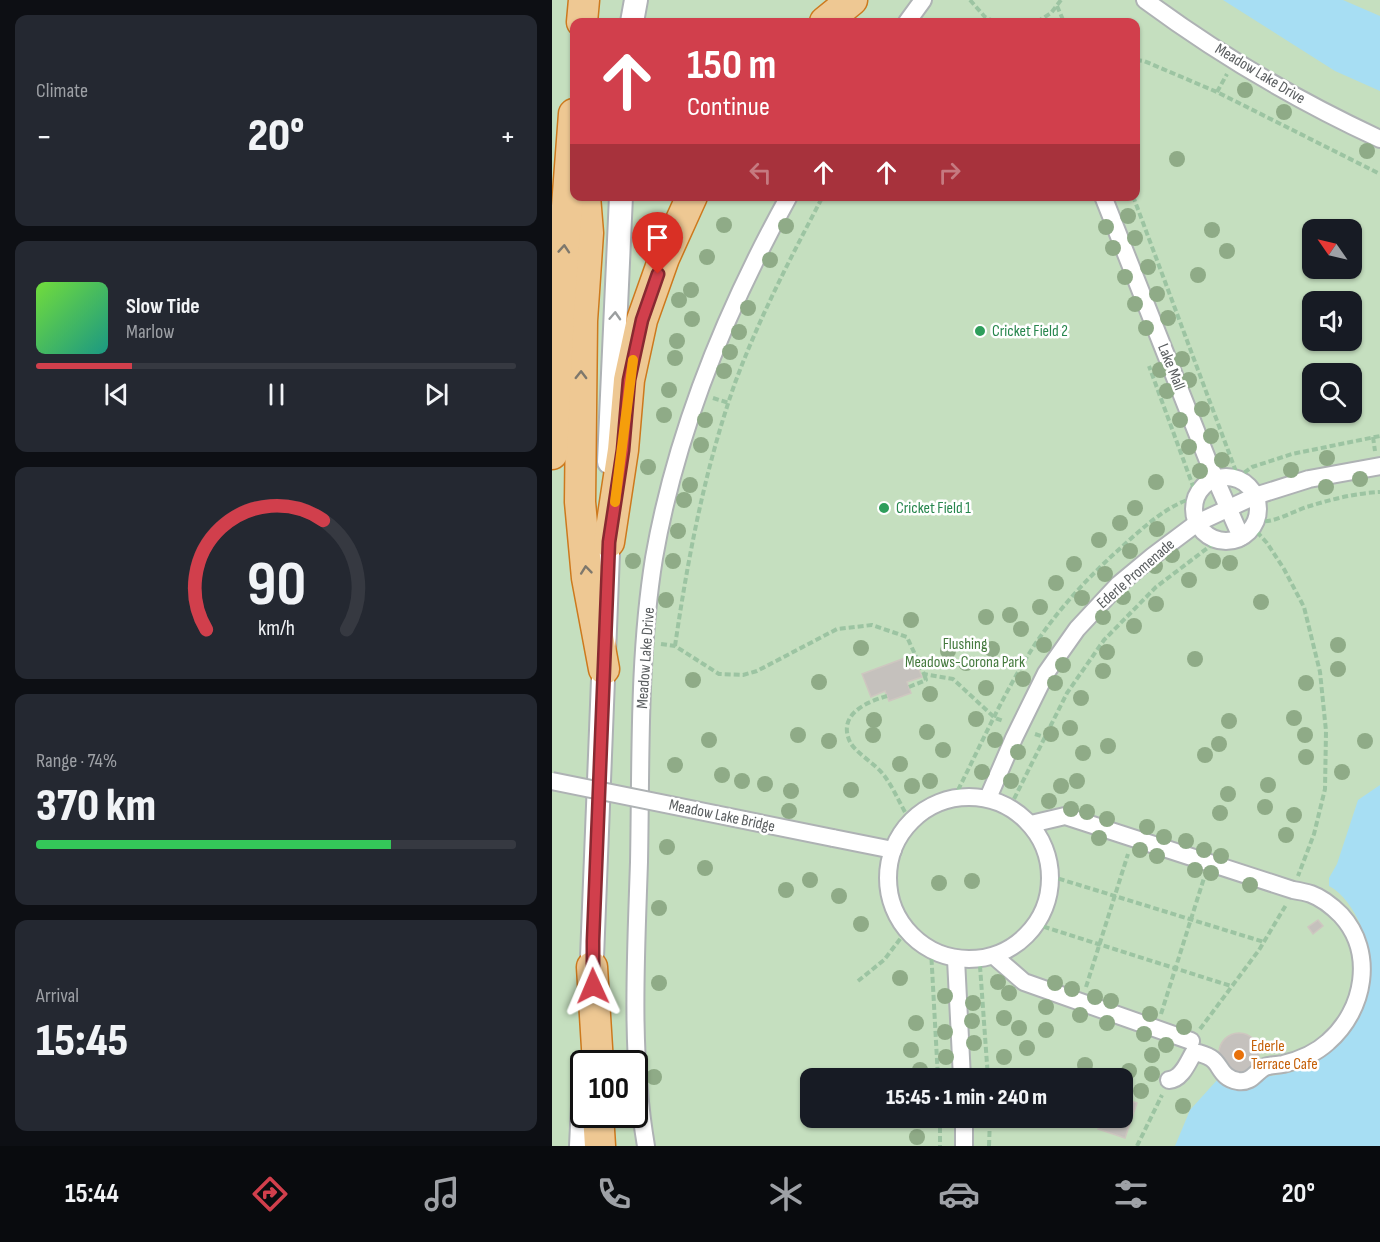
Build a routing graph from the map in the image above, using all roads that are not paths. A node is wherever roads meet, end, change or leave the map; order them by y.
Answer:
1 (584, 0) edge
2 (636, 0) edge
3 (825, 0) edge
4 (852, 0) edge
5 (923, 0) edge
6 (1145, 0) edge
7 (582, 18) edge
8 (633, 18) edge
9 (812, 18) edge
10 (830, 18) edge
11 (910, 18) edge
12 (1380, 139) edge
13 (570, 167) edge
14 (585, 201) edge
15 (621, 201) edge
16 (690, 201) edge
17 (786, 201) edge
18 (1105, 201) edge
19 (552, 454) edge
20 (1380, 466) edge
21 (1216, 479) junction
22 (1255, 496) junction
23 (1228, 508) junction
24 (1197, 523) junction
25 (1249, 528) junction
26 (609, 542) junction
27 (604, 669) junction
28 (552, 781) edge
29 (988, 798) junction
30 (1031, 824) junction
31 (892, 850) junction
32 (987, 957) junction
33 (956, 959) junction
34 (592, 966) junction
35 (1191, 1041) road end
36 (586, 1050) edge
37 (597, 1050) edge
38 (961, 1068) edge
39 (1169, 1080) road end
40 (582, 1128) edge
41 (599, 1128) edge
42 (964, 1128) edge
43 (581, 1146) edge
44 (600, 1146) edge
45 (646, 1146) edge
46 (964, 1146) edge

1 - 7 highway
2 - 8 main road
3 - 9 highway
4 - 10 highway
5 - 11 street
6 - 12 street, Meadow Lake Drive
19 -> 13 highway
27 -> 14 highway
26 -> 15 main road
16 - 26 highway
17 - 45 street, Meadow Lake Drive
18 - 21 street, Lake Mall
20 - 22 street, Ederle Promenade
21 - 22 street
21 - 23 street, Lake Mall
21 - 24 street
22 - 23 street, Ederle Promenade
22 - 25 street
23 - 24 street, Ederle Promenade
23 - 25 street, Lake Mall
24 - 25 street
24 - 29 street, Ederle Promenade
26 - 27 main road
27 - 34 main road
28 - 31 street, Meadow Lake Bridge, bridge
29 - 30 street
29 - 31 street
30 - 32 street
30 - 39 street
31 - 33 street
32 - 33 street
32 - 35 street
33 - 38 street
34 - 36 main road
34 - 37 highway
40 - 43 main road
41 - 44 highway
42 - 46 street

